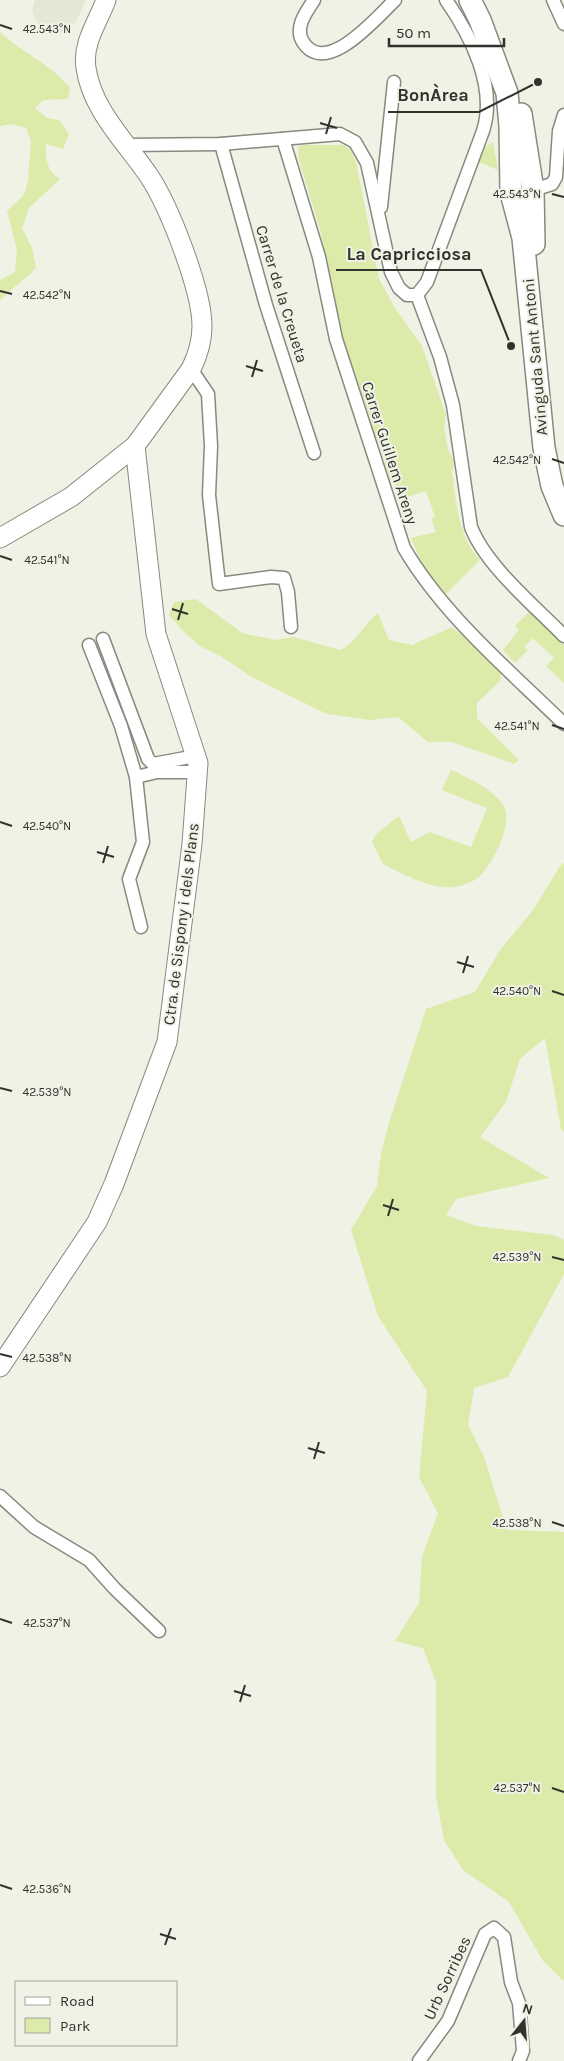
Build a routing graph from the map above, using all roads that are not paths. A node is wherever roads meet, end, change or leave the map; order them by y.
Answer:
1 (106, 0) edge
2 (314, 0) edge
3 (395, 0) edge
4 (446, 0) edge
5 (470, 0) edge
6 (484, 0) edge
7 (553, 0) edge
8 (564, 24) edge
9 (394, 82) dead end
10 (564, 115) edge
11 (283, 139) junction
12 (221, 144) junction
13 (126, 145) junction
14 (533, 191) junction
15 (512, 193) junction
16 (380, 219) junction
17 (417, 295) junction
18 (191, 370) junction
19 (135, 446) junction
20 (314, 453) dead end
21 (564, 487) edge
22 (564, 515) edge
23 (0, 538) edge
24 (291, 627) dead end
25 (564, 636) edge
26 (104, 639) dead end
27 (89, 645) dead end
28 (564, 724) edge
29 (196, 764) junction
30 (136, 777) junction
31 (141, 927) dead end
32 (0, 1368) edge
33 (0, 1496) edge
34 (159, 1631) dead end
35 (419, 2061) edge
36 (519, 2061) edge

1 - 13 main road
2 - 3 street
4 - 17 street
5 - 15 main road, Avinguda Sant Antoni
6 - 14 main road, Avinguda Sant Antoni
7 - 8 street
9 - 16 street
10 - 14 street
11 - 12 street
11 - 16 street
11 - 28 street, Carrer Guillem Areny
12 - 13 street
12 - 20 street, Carrer de la Creueta
13 - 18 main road
14 - 15 main road
14 - 21 main road, Avinguda Sant Antoni
15 - 22 main road, Avinguda Sant Antoni
16 - 17 street
17 - 25 street
18 - 19 main road
18 - 24 street
19 - 23 main road
19 - 29 main road, Ctra. de Sispony i dels Plans
26 - 29 street
27 - 30 street
29 - 30 street
29 - 32 main road, Ctra. de Sispony i dels Plans
30 - 31 street
33 - 34 street
35 - 36 street, Urb Sorribes

